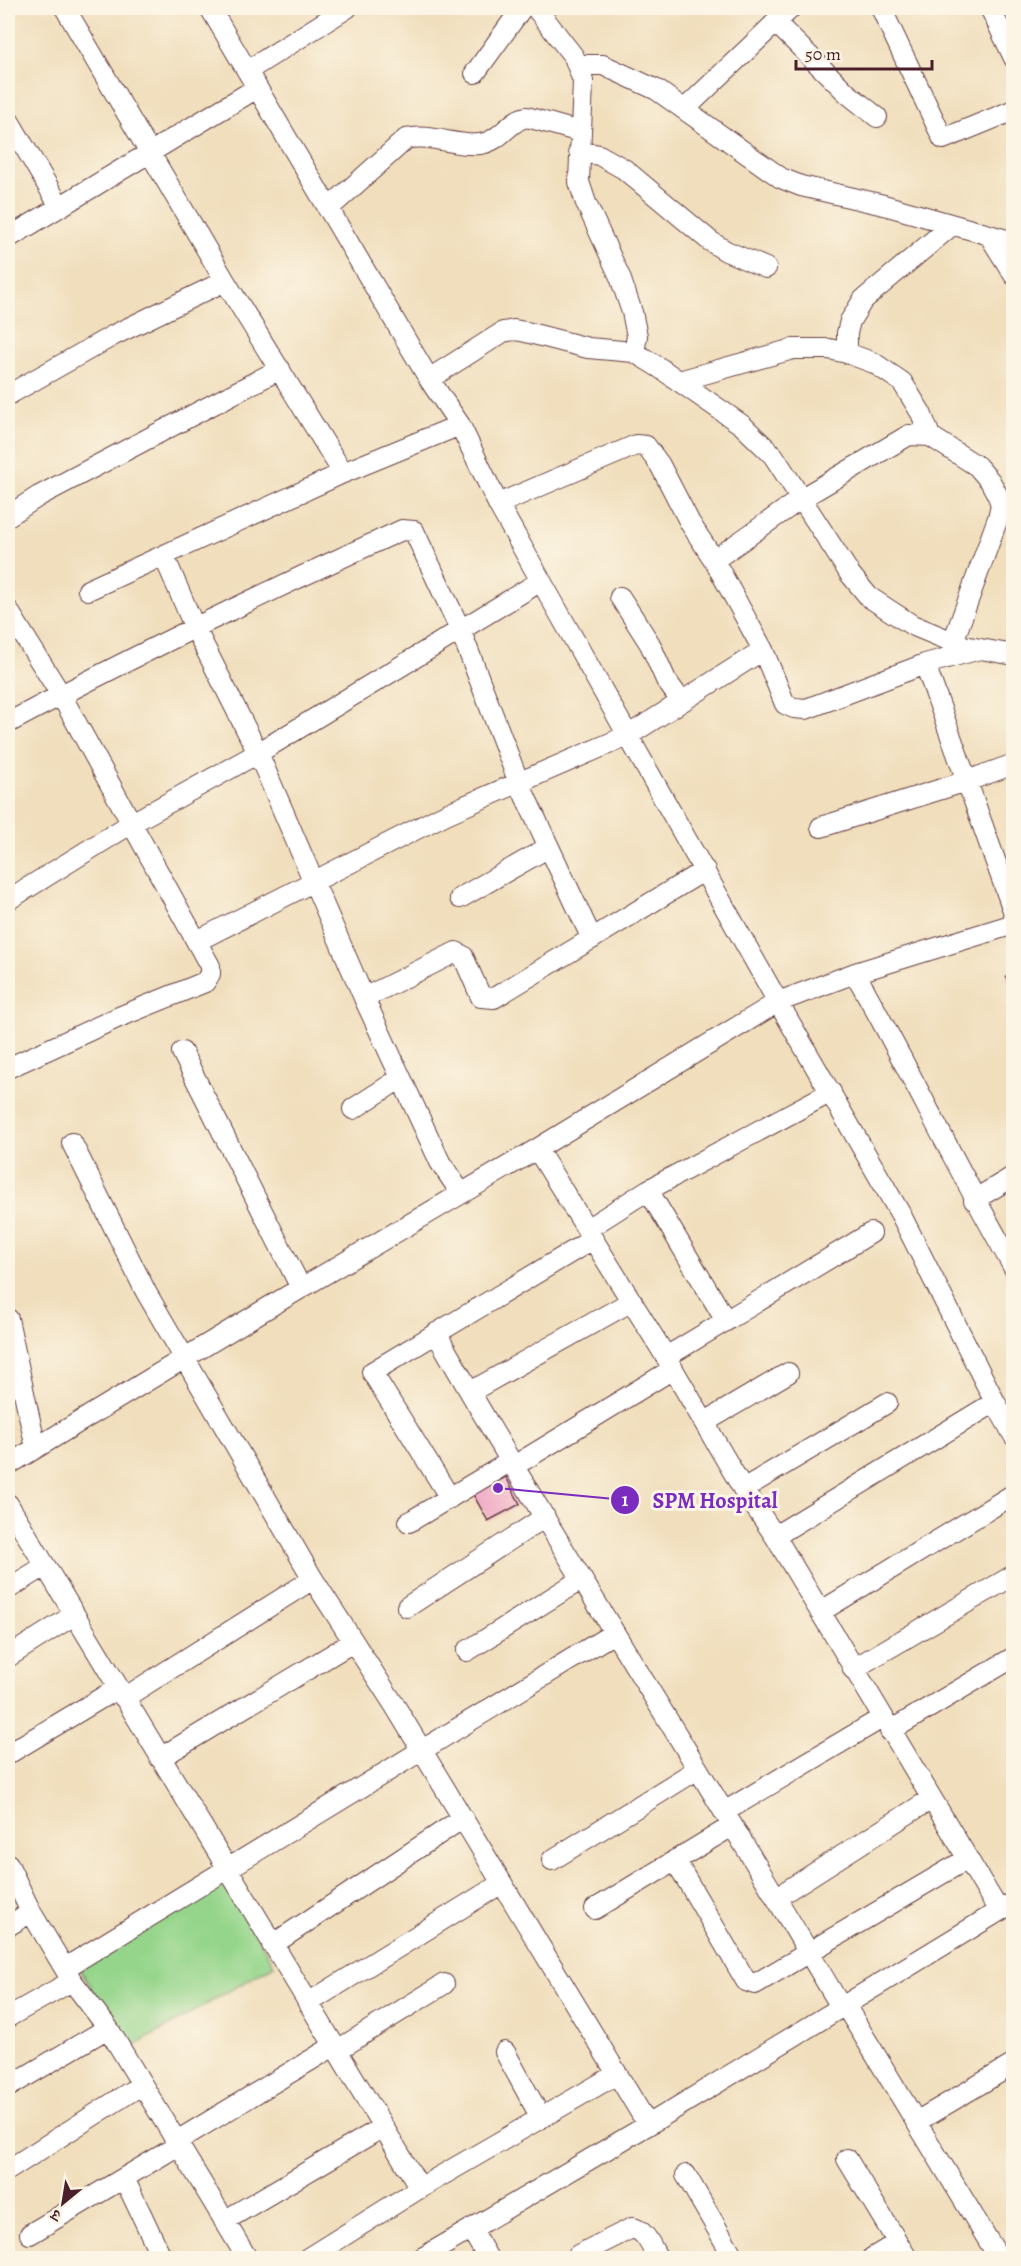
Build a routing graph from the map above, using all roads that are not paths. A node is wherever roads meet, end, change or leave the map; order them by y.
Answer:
1 (65, 8) edge
2 (210, 8) edge
3 (347, 8) edge
4 (522, 8) edge
5 (536, 8) edge
6 (880, 8) edge
7 (990, 8) edge
8 (781, 13) edge
9 (1014, 58) edge
10 (577, 65) junction
11 (247, 71) junction
12 (475, 73) dead end
13 (257, 88) junction
14 (685, 109) junction
15 (1014, 110) edge
16 (877, 117) dead end
17 (8, 118) edge
18 (580, 142) junction
19 (151, 151) junction
20 (59, 205) junction
21 (328, 209) junction
22 (952, 225) junction
23 (989, 235) junction
24 (8, 238) edge
25 (1014, 242) edge
26 (766, 268) dead end
27 (1014, 274) edge
28 (225, 280) junction
29 (634, 352) junction
30 (847, 353) junction
31 (280, 369) junction
32 (429, 379) junction
33 (679, 381) junction
34 (8, 395) edge
35 (460, 424) junction
36 (930, 436) junction
37 (343, 473) junction
38 (802, 498) junction
39 (498, 504) junction
40 (8, 516) edge
41 (164, 556) junction
42 (714, 560) junction
43 (541, 581) junction
44 (88, 590) dead end
45 (620, 597) dead end
46 (8, 610) edge
47 (194, 627) junction
48 (460, 629) junction
49 (953, 642) junction
50 (980, 649) junction
51 (763, 650) junction
52 (1014, 656) edge
53 (925, 664) junction
54 (61, 694) junction
55 (681, 701) junction
56 (8, 723) edge
57 (629, 735) junction
58 (258, 753) junction
59 (1014, 764) edge
60 (967, 781) junction
61 (519, 783) junction
62 (132, 823) junction
63 (821, 826) dead end
64 (549, 847) junction
65 (705, 870) junction
66 (314, 882) junction
67 (460, 897) dead end
68 (8, 900) edge
69 (1014, 913) edge
70 (1014, 924) edge
71 (592, 939) junction
72 (197, 941) junction
73 (855, 973) junction
74 (364, 998) junction
75 (778, 1002) junction
76 (182, 1052) dead end
77 (8, 1068) edge
78 (401, 1078) junction
79 (831, 1092) junction
80 (352, 1109) dead end
81 (72, 1143) dead end
82 (537, 1149) junction
83 (1014, 1176) edge
84 (648, 1190) junction
85 (461, 1193) junction
86 (974, 1200) junction
87 (871, 1233) dead end
88 (590, 1234) junction
89 (1014, 1268) edge
90 (301, 1288) junction
91 (632, 1301) junction
92 (8, 1319) edge
93 (726, 1321) junction
94 (436, 1333) junction
95 (185, 1358) junction
96 (670, 1363) junction
97 (789, 1373) dead end
98 (470, 1392) junction
99 (995, 1402) junction
100 (887, 1403) dead end
101 (705, 1422) junction
102 (1014, 1436) edge
103 (36, 1448) junction
104 (513, 1464) junction
105 (8, 1465) edge
106 (744, 1489) junction
107 (1014, 1494) edge
108 (450, 1498) junction
109 (8, 1504) edge
110 (545, 1517) junction
111 (409, 1522) dead end
112 (775, 1536) junction
113 (45, 1566) junction
114 (1014, 1575) edge
115 (313, 1579) junction
116 (582, 1579) junction
117 (8, 1589) edge
118 (406, 1607) dead end
119 (820, 1612) junction
120 (74, 1615) junction
121 (614, 1633) junction
122 (353, 1642) junction
123 (467, 1651) dead end
124 (8, 1657) edge
125 (1014, 1657) edge
126 (854, 1669) junction
127 (121, 1693) junction
128 (886, 1724) junction
129 (422, 1751) junction
130 (8, 1754) edge
131 (160, 1758) junction
132 (698, 1769) junction
133 (931, 1799) junction
134 (463, 1818) junction
135 (728, 1819) junction
136 (967, 1859) junction
137 (552, 1860) dead end
138 (675, 1860) junction
139 (8, 1864) edge
140 (225, 1868) junction
141 (502, 1883) junction
142 (777, 1897) junction
143 (1006, 1907) edge
144 (595, 1909) dead end
145 (31, 1912) junction
146 (8, 1926) edge
147 (272, 1945) junction
148 (808, 1952) junction
149 (68, 1975) junction
150 (444, 1984) dead end
151 (308, 2003) junction
152 (843, 2006) junction
153 (8, 2017) edge
154 (108, 2028) junction
155 (335, 2048) junction
156 (506, 2052) dead end
157 (1014, 2064) edge
158 (617, 2074) junction
159 (141, 2085) junction
160 (8, 2087) edge
161 (541, 2118) junction
162 (916, 2122) junction
163 (648, 2125) junction
164 (383, 2127) junction
165 (178, 2143) junction
166 (847, 2159) dead end
167 (8, 2170) edge
168 (686, 2175) dead end
169 (124, 2178) junction
170 (420, 2188) junction
171 (225, 2221) junction
172 (471, 2229) junction
173 (30, 2234) dead end
174 (902, 2251) edge
175 (162, 2259) edge
176 (246, 2259) edge
177 (308, 2259) edge
178 (422, 2259) edge
179 (488, 2259) edge
180 (579, 2259) edge
181 (658, 2259) edge
182 (734, 2259) edge
183 (872, 2259) edge
184 (999, 2259) edge

1 - 19 street
2 - 11 street
3 - 11 street
4 - 12 street
5 - 10 street
6 - 15 street
7 - 9 street
8 - 14 street
8 - 16 street
10 - 14 street
10 - 18 street
11 - 13 street
13 - 19 street
13 - 21 street
14 - 22 street
17 - 20 street
18 - 21 street
18 - 26 street
18 - 29 street
19 - 20 street
19 - 28 street
20 - 24 street
21 - 32 street
22 - 23 street
22 - 30 street
23 - 25 street
23 - 27 street
28 - 31 street
28 - 34 street
29 - 32 street
29 - 33 street
30 - 33 street
30 - 36 street
31 - 37 street
31 - 40 street
32 - 35 street
33 - 38 street
35 - 37 street
35 - 39 street
36 - 38 street
36 - 49 street
37 - 41 street
38 - 42 street
38 - 49 street
39 - 42 street
39 - 43 street
41 - 44 street
41 - 47 street
42 - 51 street
43 - 48 street
43 - 57 street
45 - 55 street
46 - 54 street
47 - 48 street
47 - 54 street
47 - 58 street
48 - 58 street
48 - 61 street
49 - 50 street
50 - 52 street
50 - 53 street
51 - 53 street
51 - 55 street
53 - 60 street
54 - 56 street
54 - 62 street
55 - 57 street
57 - 61 street
57 - 65 street
58 - 62 street
58 - 66 street
59 - 60 street
60 - 63 street
60 - 69 street
61 - 64 street
61 - 66 street
62 - 68 street
62 - 72 street
64 - 67 street
64 - 71 street
65 - 71 street
65 - 75 street
66 - 72 street
66 - 74 street
70 - 73 street
71 - 74 street
72 - 77 street
73 - 75 street
73 - 86 street
74 - 78 street
75 - 79 street
75 - 82 street
76 - 90 street
78 - 80 street
78 - 85 street
79 - 84 street
79 - 99 street
81 - 95 street
82 - 85 street
82 - 88 street
83 - 86 street
84 - 88 street
84 - 93 street
85 - 90 street
86 - 89 street
87 - 93 street
88 - 91 street
88 - 94 street
90 - 95 street
91 - 96 street
91 - 98 street
92 - 103 street
93 - 96 street
94 - 98 street
94 - 108 street
95 - 103 street
95 - 115 street
96 - 101 street
96 - 104 street
97 - 101 street
98 - 104 street
99 - 102 street
99 - 112 street
100 - 106 street
101 - 106 street
103 - 105 street
104 - 108 street
104 - 110 street
106 - 112 street
107 - 119 street
108 - 111 street
109 - 113 street
110 - 116 street
110 - 118 street
112 - 119 street
113 - 117 street
113 - 120 street
114 - 126 street
115 - 122 street
115 - 127 street
116 - 121 street
116 - 123 street
119 - 126 street
120 - 124 street
120 - 127 street
121 - 129 street
121 - 132 street
122 - 129 street
122 - 131 street
125 - 128 street
126 - 128 street
127 - 130 street
127 - 131 street
128 - 133 street
128 - 135 street
129 - 134 street
129 - 140 street
131 - 140 street
132 - 135 street
132 - 137 street
133 - 136 street
133 - 142 street
134 - 141 street
134 - 147 street
135 - 138 street
135 - 142 street
136 - 143 street
136 - 148 street
138 - 144 street
138 - 148 street
139 - 145 street
140 - 147 street
140 - 149 street
141 - 151 street
141 - 158 street
142 - 148 street
143 - 152 street
145 - 146 street
145 - 149 street
147 - 151 street
148 - 152 street
149 - 153 street
149 - 154 street
150 - 155 street
151 - 155 street
152 - 162 street
152 - 163 street
154 - 159 street
154 - 160 street
155 - 164 street
155 - 165 street
156 - 161 street
157 - 162 street
158 - 161 street
158 - 163 street
159 - 165 street
159 - 167 street
161 - 170 street
162 - 184 street
163 - 172 street
164 - 170 street
164 - 171 street
165 - 169 street
165 - 171 street
166 - 174 street
168 - 182 street
169 - 173 street
169 - 175 street
170 - 177 street
171 - 176 street
172 - 178 street
172 - 179 street
174 - 183 street
180 - 181 street

